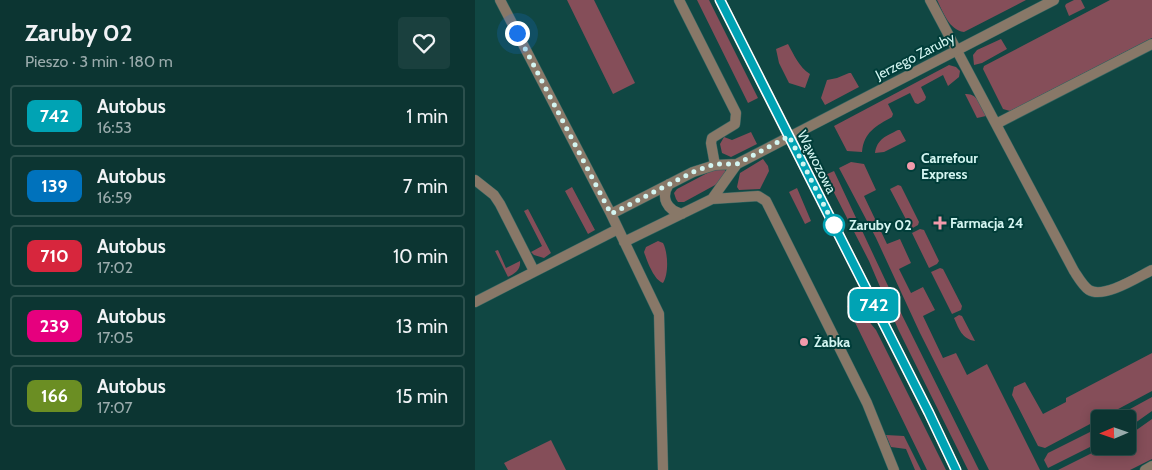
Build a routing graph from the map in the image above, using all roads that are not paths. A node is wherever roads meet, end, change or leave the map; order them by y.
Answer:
1 (500, 0) edge
2 (679, 0) edge
3 (720, 0) edge
4 (930, 0) edge
5 (1053, 0) edge
6 (1152, 44) edge
7 (957, 50) junction
8 (996, 124) junction
9 (789, 136) junction
10 (715, 164) junction
11 (737, 164) junction
12 (475, 180) edge
13 (669, 184) junction
14 (713, 200) junction
15 (611, 214) junction
16 (682, 214) junction
17 (618, 228) junction
18 (625, 242) junction
19 (1152, 270) edge
20 (534, 271) junction
21 (475, 302) edge
22 (1152, 466) edge
23 (663, 470) edge
24 (894, 470) edge
25 (956, 470) edge
26 (1145, 470) edge

1 - 15 street
2 - 10 street
3 - 9 street, Wąwozowa
4 - 7 street
5 - 7 street, Jerzego Zaruby
6 - 8 street
7 - 8 street
7 - 9 street, Jerzego Zaruby
8 - 19 street
9 - 11 street, Jerzego Zaruby
9 - 25 street, Wąwozowa
10 - 11 street
10 - 13 street
11 - 14 street
12 - 20 street
13 - 15 street
13 - 16 street
14 - 16 street
14 - 24 street
15 - 17 street
16 - 18 street
17 - 18 street
17 - 20 street
18 - 23 street
20 - 21 street
22 - 26 street

